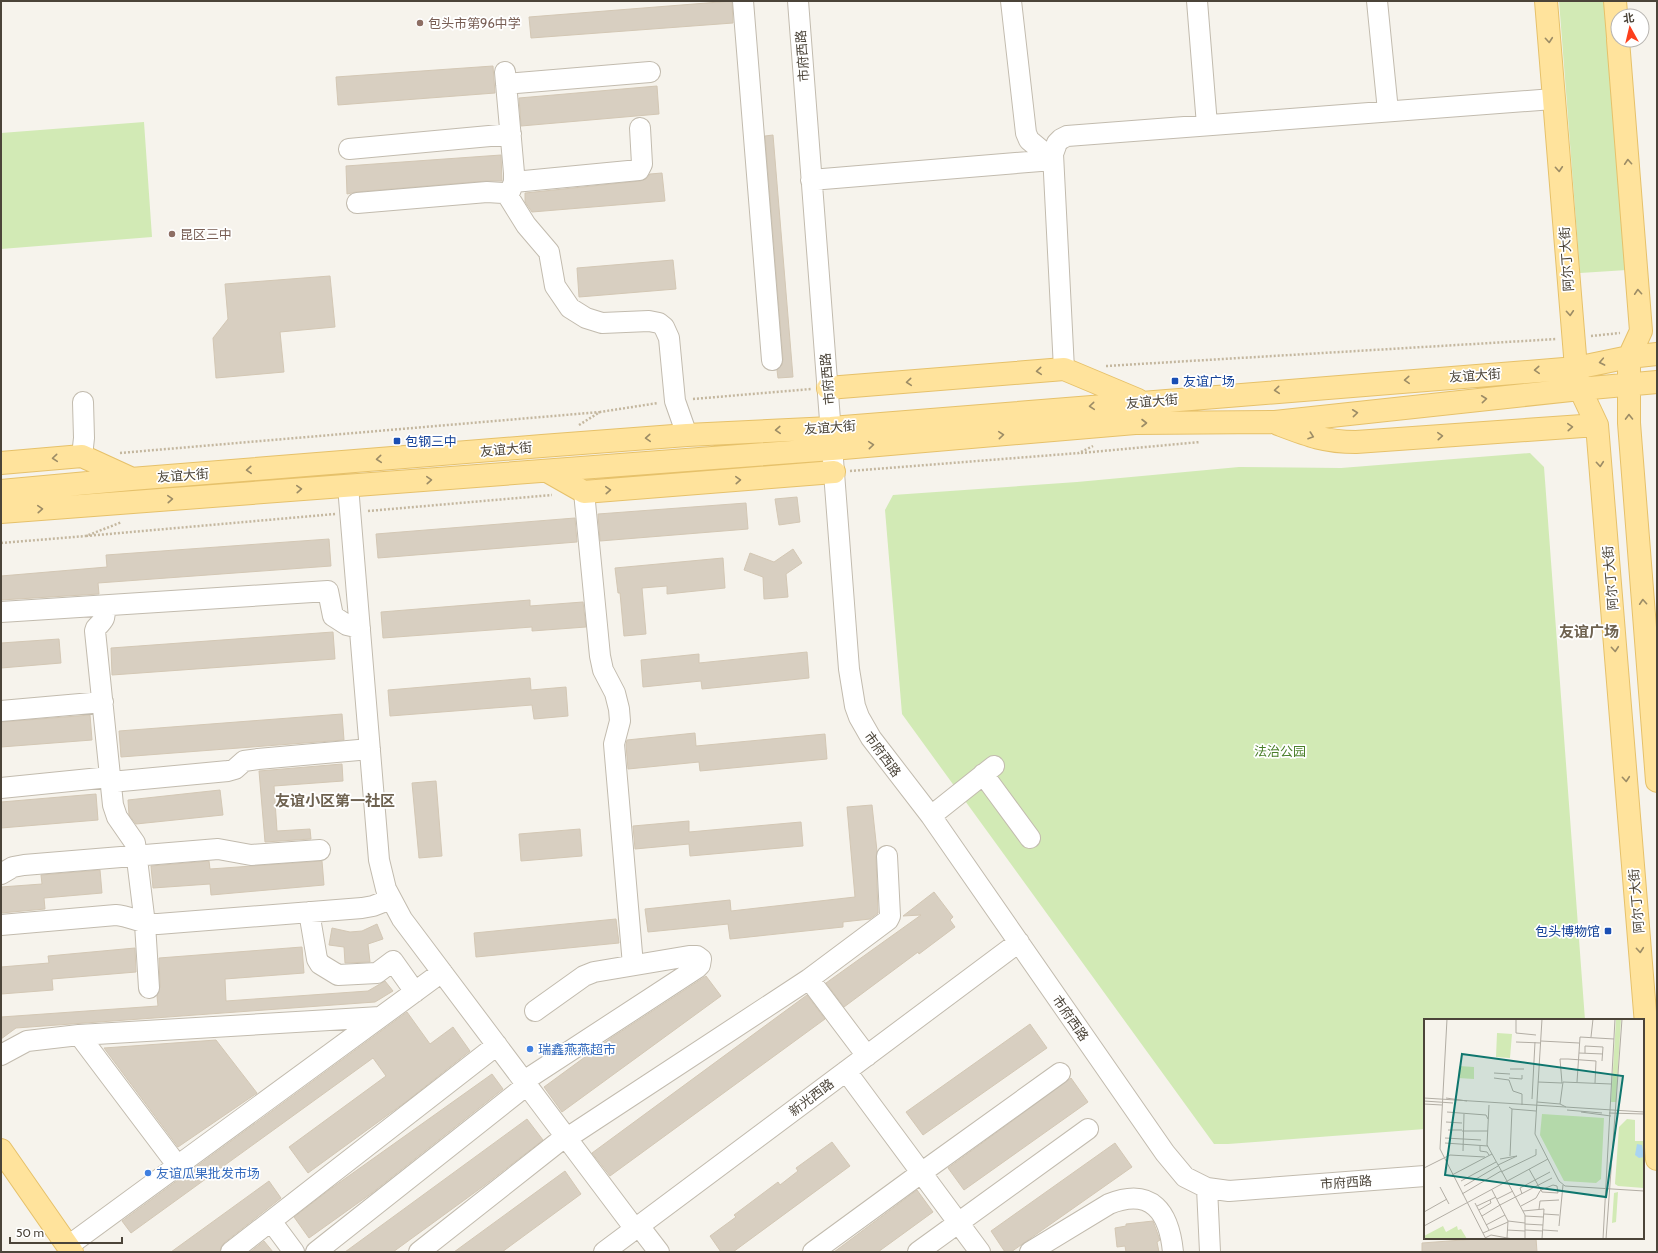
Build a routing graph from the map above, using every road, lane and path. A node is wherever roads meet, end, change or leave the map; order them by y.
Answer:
1 (743, 1) edge
2 (798, 1) edge
3 (1011, 1) edge
4 (1197, 1) edge
5 (1378, 1) edge
6 (1546, 1) edge
7 (1619, 48) edge
8 (650, 72) dead end
9 (1553, 99) junction
10 (1388, 111) junction
11 (1207, 125) junction
12 (640, 128) dead end
13 (511, 134) junction
14 (349, 149) dead end
15 (1053, 160) junction
16 (811, 180) junction
17 (511, 189) junction
18 (357, 203) dead end
19 (1649, 330) edge
20 (1572, 338) junction
21 (1657, 354) edge
22 (1629, 357) junction
23 (772, 360) dead end
24 (1104, 367) dead end
25 (1576, 368) junction
26 (1064, 369) junction
27 (1657, 382) edge
28 (1629, 384) junction
29 (828, 388) junction
30 (1580, 389) junction
31 (83, 402) dead end
32 (1141, 402) junction
33 (600, 412) dead end
34 (1275, 422) junction
35 (1597, 425) junction
36 (687, 435) junction
37 (832, 438) junction
38 (1100, 442) dead end
39 (1202, 442) dead end
40 (114, 454) dead end
41 (1079, 454) junction
42 (82, 456) junction
43 (1, 463) edge
44 (547, 471) junction
45 (834, 472) junction
46 (131, 479) junction
47 (348, 486) junction
48 (1, 491) edge
49 (584, 492) junction
50 (1, 512) edge
51 (129, 520) dead end
52 (1, 543) edge
53 (105, 606) junction
54 (1, 612) edge
55 (360, 628) junction
56 (103, 702) junction
57 (1, 711) edge
58 (370, 749) junction
59 (110, 779) junction
60 (1657, 781) edge
61 (1, 788) edge
62 (931, 816) junction
63 (1030, 838) dead end
64 (320, 850) dead end
65 (137, 855) junction
66 (887, 856) dead end
67 (1, 874) edge
68 (391, 899) junction
69 (309, 912) junction
70 (1, 924) edge
71 (145, 924) junction
72 (1019, 942) junction
73 (633, 966) junction
74 (442, 972) junction
75 (809, 978) junction
76 (149, 988) dead end
77 (415, 992) junction
78 (535, 1011) dead end
79 (380, 1017) junction
80 (79, 1035) junction
81 (497, 1045) junction
82 (1, 1055) edge
83 (867, 1056) junction
84 (846, 1071) junction
85 (1060, 1073) dead end
86 (526, 1083) junction
87 (1088, 1129) dead end
88 (567, 1137) junction
89 (1, 1150) edge
90 (1657, 1159) edge
91 (1644, 1161) edge
92 (177, 1165) junction
93 (921, 1172) junction
94 (1424, 1176) edge
95 (1206, 1188) junction
96 (271, 1221) junction
97 (958, 1222) junction
98 (637, 1227) junction
99 (70, 1249) edge
100 (230, 1252) edge
101 (294, 1252) edge
102 (316, 1252) edge
103 (419, 1252) edge
104 (604, 1252) edge
105 (659, 1252) edge
106 (813, 1252) edge
107 (918, 1252) edge
108 (980, 1252) edge
109 (1030, 1252) edge
110 (1173, 1252) edge
111 (1210, 1252) edge

1 - 23 street
2 - 16 street, 市府西路
3 - 15 street
4 - 11 street
5 - 10 street
6 -> 9 main road, 阿尔丁大街
19 -> 7 main road
8 - 13 street
9 - 10 street
9 -> 20 main road, 阿尔丁大街
10 - 11 street
11 - 15 street
12 - 17 street
13 - 14 street
13 - 17 street
15 - 16 street
15 - 26 street
16 - 29 street, 市府西路
17 - 18 street
17 - 36 street
19 - 20 path
19 - 22 main road
20 - 24 path
20 - 25 main road, 阿尔丁大街
21 - 22 main road, 友谊大街
22 -> 25 main road, 友谊大街
22 - 28 main road
25 - 30 main road, 阿尔丁大街
25 -> 32 main road, 友谊大街
26 -> 29 main road
26 - 32 main road
27 - 28 main road, 友谊大街
28 - 30 main road, 友谊大街
60 -> 28 main road
29 - 37 street, 市府西路
34 -> 30 main road, 友谊大街
30 - 35 main road, 阿尔丁大街
31 - 42 street
32 -> 37 main road, 友谊大街
33 - 40 path
34 -> 35 main road
37 -> 34 main road, 友谊大街
35 -> 90 main road, 阿尔丁大街
37 -> 36 main road, 友谊大街
36 -> 46 main road, 友谊大街
37 - 44 main road, 友谊大街
37 - 45 street, 市府西路
38 - 41 path
39 - 41 path
41 - 45 path
42 -> 43 main road
42 - 46 main road
47 -> 44 main road, 友谊大街
44 - 49 main road
49 -> 45 main road
45 - 62 street, 市府西路
46 - 48 main road, 友谊大街
50 -> 47 main road, 友谊大街
47 - 55 street
49 - 73 street
51 - 52 path
53 - 54 street
53 - 55 street
53 - 56 street
55 - 58 street
56 - 57 street
56 - 59 street
58 - 59 street
58 - 68 street
59 - 61 street
59 - 65 street
62 - 63 street
62 - 72 street, 市府西路
64 - 65 street
65 - 67 street
65 - 71 street
66 - 75 street
68 - 69 street
68 - 74 street
69 - 71 street
69 - 77 street
70 - 71 street
71 - 76 street
72 - 83 street, 新光西路
72 - 95 street, 市府西路
73 - 78 street
73 - 86 street
74 - 77 street
74 - 81 street
75 - 83 street
75 - 88 street
77 - 79 street
79 - 80 street
79 - 92 street
80 - 82 street
80 - 92 street
81 - 86 street
81 - 96 street
83 - 84 street, 新光西路
84 - 93 street
84 - 98 street, 新光西路
85 - 93 street
86 - 88 street
86 - 102 street
87 - 97 street
88 - 98 street
88 - 103 street
89 - 99 main road
90 - 91 street
92 - 99 street
93 - 97 street
93 - 106 street
94 - 95 street, 市府西路
95 - 111 street
96 - 100 street
96 - 101 street
97 - 107 street
97 - 108 street
98 - 104 street, 新光西路
98 - 105 street
109 - 110 street

